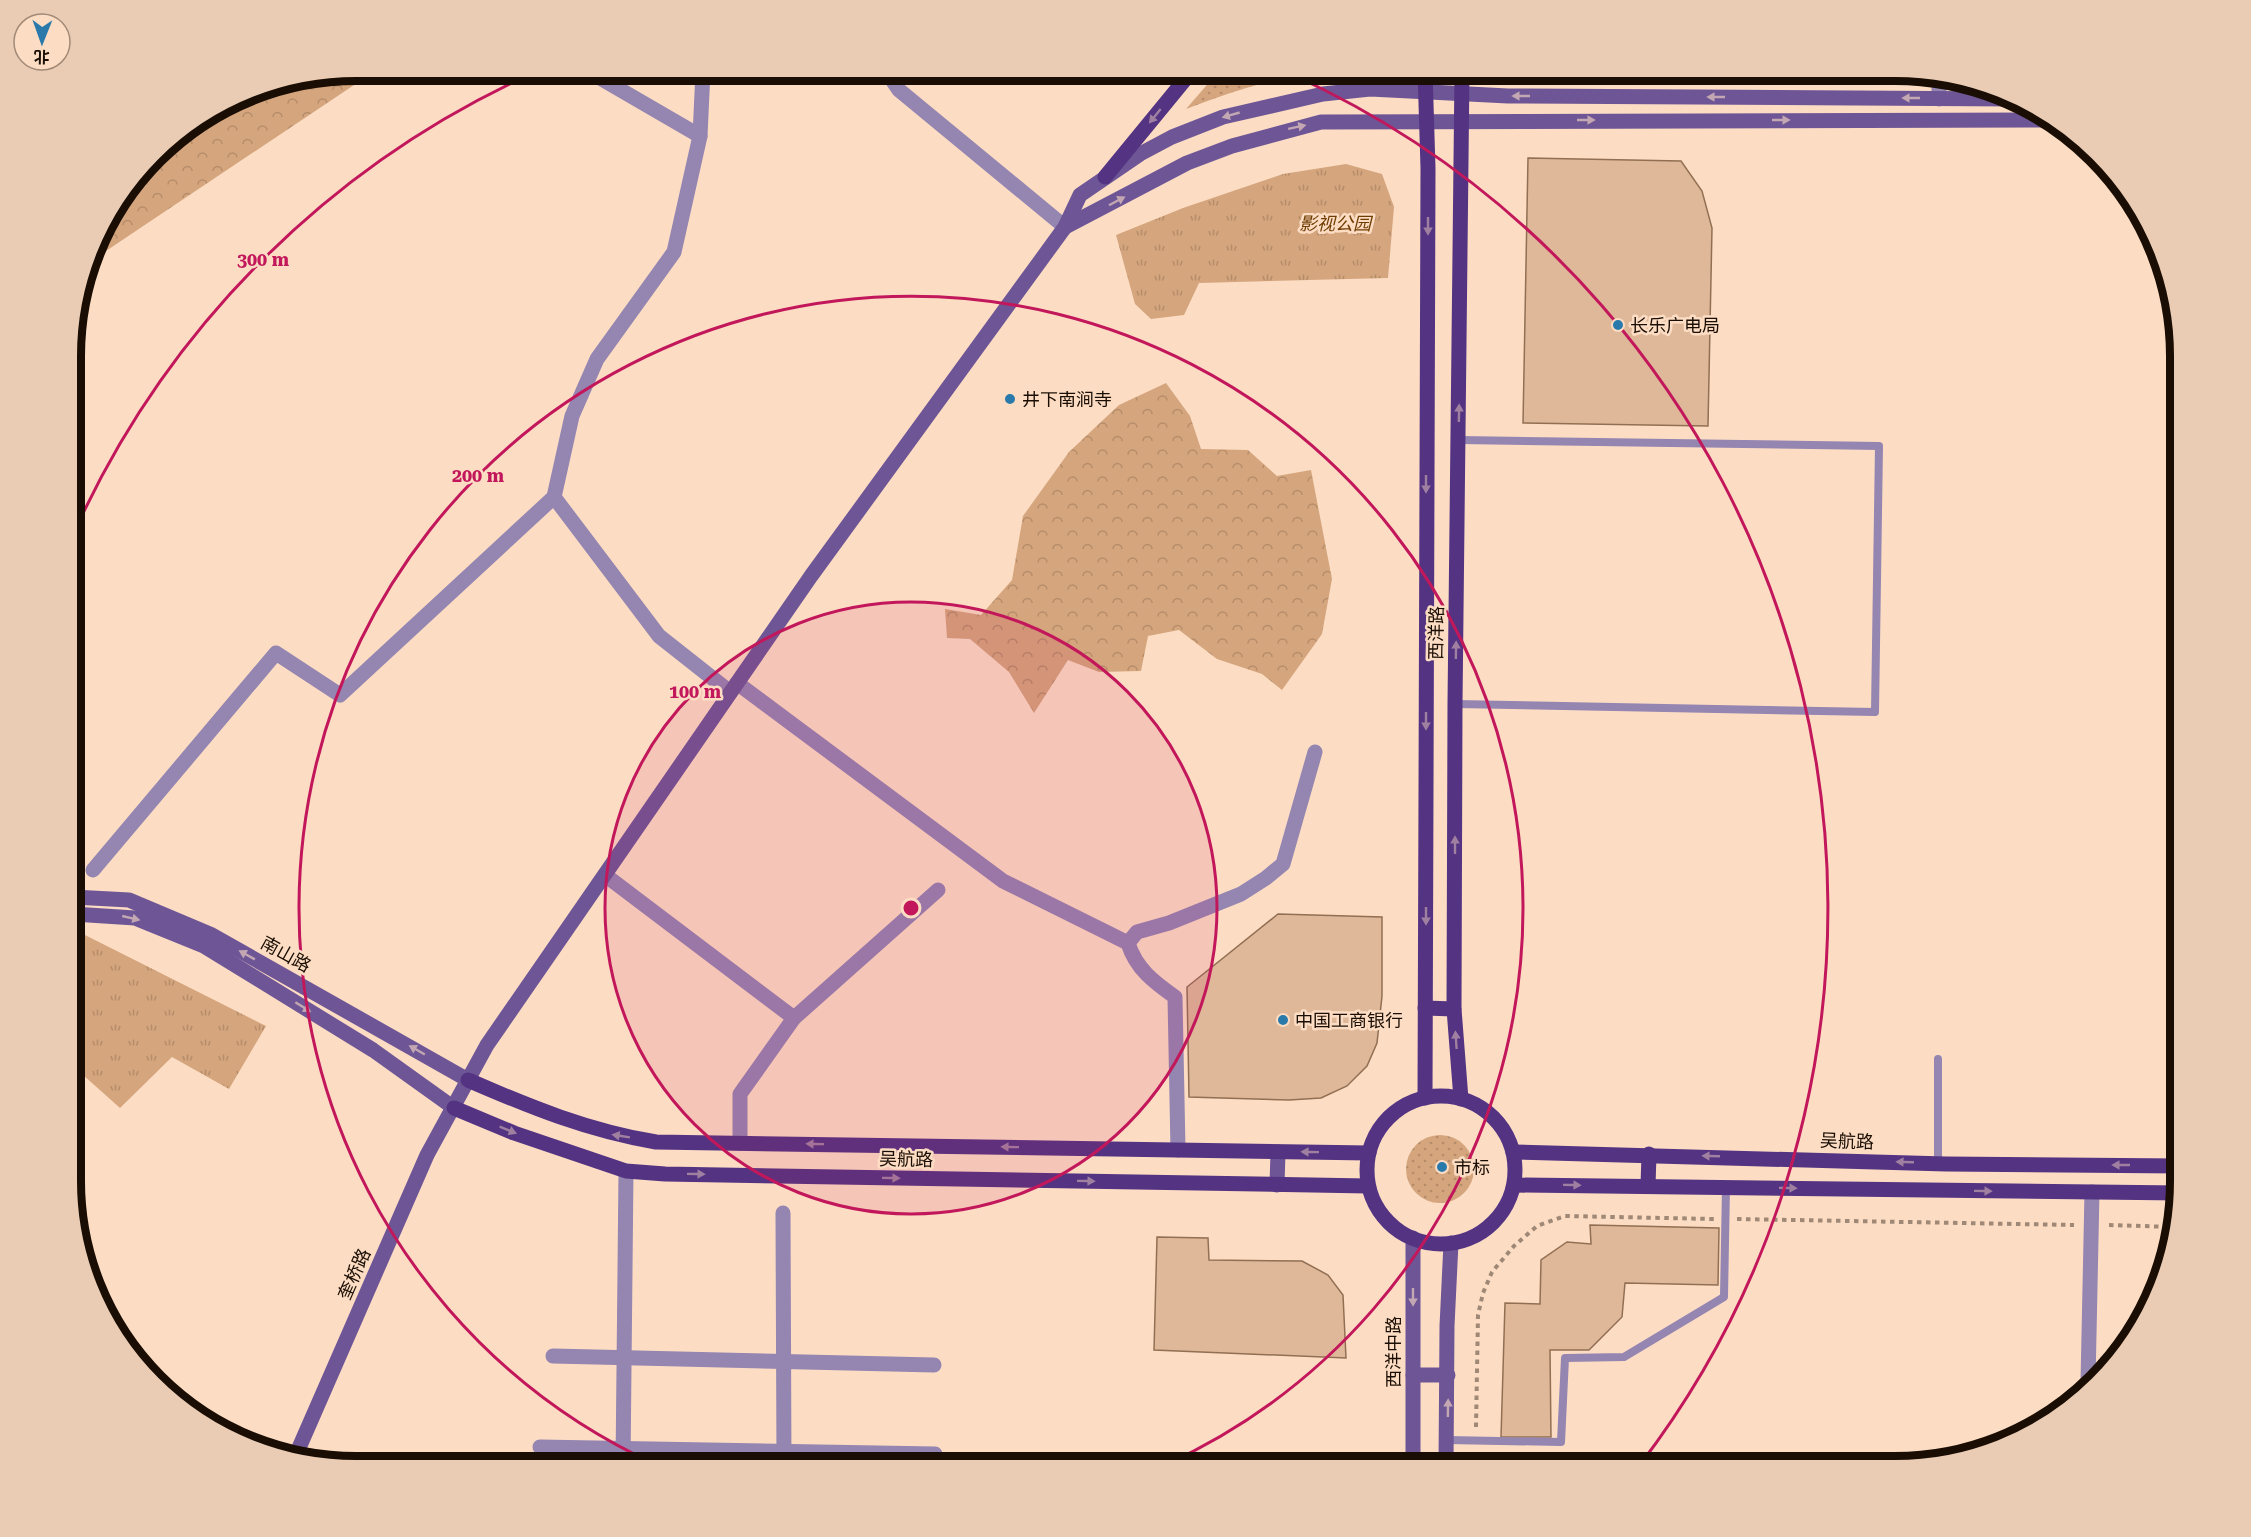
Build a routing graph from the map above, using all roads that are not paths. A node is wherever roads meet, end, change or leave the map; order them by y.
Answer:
1 (605, 81) edge
2 (703, 81) edge
3 (893, 81) edge
4 (1184, 81) edge
5 (1426, 81) edge
6 (1462, 81) edge
7 (1940, 84) edge
8 (1427, 93) junction
9 (1462, 94) junction
10 (1939, 99) junction
11 (1992, 99) edge
12 (1427, 120) junction
13 (1462, 120) junction
14 (2036, 120) edge
15 (700, 136) junction
16 (1105, 177) junction
17 (1065, 227) junction
18 (1459, 440) junction
19 (554, 497) junction
20 (734, 687) junction
21 (1455, 704) junction
22 (1315, 752) dead end
23 (93, 870) dead end
24 (605, 875) junction
25 (938, 890) dead end
26 (81, 897) edge
27 (81, 915) edge
28 (1128, 943) junction
29 (1425, 1008) junction
30 (1455, 1010) junction
31 (794, 1018) junction
32 (1938, 1059) dead end
33 (468, 1080) junction
34 (1425, 1098) junction
35 (1461, 1099) junction
36 (454, 1108) junction
37 (740, 1143) junction
38 (1178, 1150) junction
39 (1278, 1152) junction
40 (1513, 1152) junction
41 (1369, 1153) junction
42 (1649, 1154) junction
43 (1938, 1163) junction
44 (2170, 1166) edge
45 (626, 1171) junction
46 (1277, 1185) junction
47 (1514, 1185) junction
48 (1368, 1186) junction
49 (1648, 1186) junction
50 (1726, 1187) junction
51 (2092, 1192) junction
52 (2169, 1193) edge
53 (783, 1212) dead end
54 (1413, 1238) junction
55 (1451, 1244) junction
56 (553, 1356) dead end
57 (624, 1357) junction
58 (783, 1361) junction
59 (934, 1365) dead end
60 (1413, 1375) junction
61 (1448, 1375) junction
62 (2088, 1376) edge
63 (1447, 1440) junction
64 (540, 1448) dead end
65 (623, 1449) junction
66 (298, 1450) edge
67 (935, 1454) dead end
68 (623, 1456) edge
69 (736, 1456) edge
70 (784, 1456) edge
71 (875, 1456) edge
72 (1413, 1456) edge
73 (1446, 1456) edge

1 - 15 street
2 - 15 street
3 - 17 street
4 -> 16 main road
5 - 8 main road, 西洋路
6 - 9 main road, 西洋路
7 - 10 street
8 - 9 street, 奎桥路
8 - 12 main road, 西洋路
8 -> 16 street, 奎桥路
10 -> 9 street, 奎桥路
9 - 13 main road, 西洋路
10 - 11 street, 奎桥路
12 - 13 street
17 -> 12 street
12 -> 29 main road, 西洋路
13 -> 14 street
18 -> 13 main road, 西洋路
15 - 19 street
16 - 17 street, 奎桥路
17 - 20 street, 奎桥路
21 -> 18 main road, 西洋路
18 - 21 lane
19 - 20 street
19 - 23 street
20 - 24 street, 奎桥路
20 - 28 street
30 -> 21 main road, 西洋路
22 - 28 street
24 - 31 street
24 - 33 street, 奎桥路
25 - 31 street
33 -> 26 street, 南山路
27 -> 36 street, 南山路
28 - 38 street
29 - 30 main road
29 - 34 main road, 西洋路
35 -> 30 main road, 西洋路
31 - 37 street
32 - 43 lane
33 - 36 street, 奎桥路
37 -> 33 main road, 吴航路
34 - 35 main road
34 - 41 main road
35 - 40 main road
36 -> 45 main road, 吴航路
36 - 66 street, 奎桥路
38 -> 37 main road, 吴航路
38 - 39 main road, 吴航路
41 -> 39 main road, 吴航路
39 - 46 street
40 - 42 main road, 吴航路
40 - 47 main road
41 - 48 main road
43 -> 42 main road, 吴航路
42 - 49 main road
44 -> 43 main road, 吴航路
45 -> 46 main road, 吴航路
45 - 57 street
46 - 48 main road, 吴航路
47 -> 49 main road
47 - 55 main road
48 - 54 main road
49 - 50 main road
50 -> 51 main road
50 - 63 lane
51 - 52 main road
51 - 62 street
53 - 58 street
54 - 55 main road
54 -> 60 street, 西洋中路
55 - 61 street
56 - 57 street
57 - 58 street
57 - 65 street
58 - 59 street
58 - 70 street
60 - 61 street
60 - 72 street, 西洋中路
63 -> 61 street
63 - 73 street
64 - 65 street
65 - 68 street
65 - 69 street
67 - 71 street

